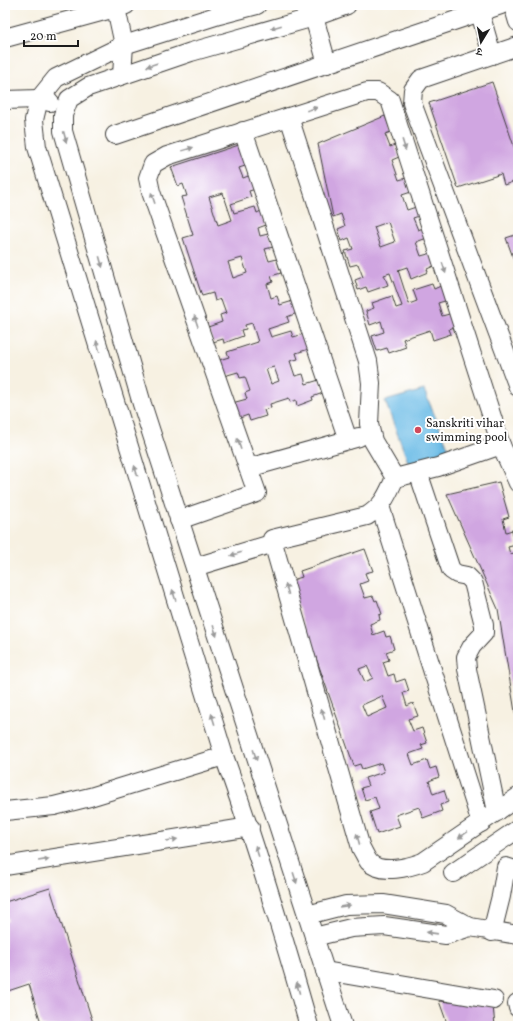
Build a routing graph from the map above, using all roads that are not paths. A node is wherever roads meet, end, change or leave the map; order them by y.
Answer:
1 (257, 5) edge
2 (347, 5) edge
3 (501, 5) edge
4 (513, 5) edge
5 (121, 6) edge
6 (480, 13) junction
7 (314, 17) junction
8 (518, 22) edge
9 (5, 38) edge
10 (124, 45) junction
11 (518, 46) edge
12 (492, 55) junction
13 (327, 64) junction
14 (122, 75) junction
15 (39, 99) junction
16 (5, 100) edge
17 (67, 105) junction
18 (289, 117) junction
19 (243, 131) junction
20 (115, 135) dead end
21 (518, 387) edge
22 (371, 434) junction
23 (348, 440) junction
24 (501, 445) junction
25 (248, 468) junction
26 (418, 472) junction
27 (395, 478) junction
28 (518, 483) edge
29 (380, 506) junction
30 (179, 520) junction
31 (274, 544) junction
32 (195, 567) junction
33 (224, 756) junction
34 (518, 797) edge
35 (5, 811) edge
36 (497, 812) junction
37 (481, 823) junction
38 (250, 828) junction
39 (518, 829) edge
40 (5, 866) edge
41 (518, 871) edge
42 (454, 873) dead end
43 (307, 915) junction
44 (470, 928) junction
45 (492, 932) junction
46 (518, 935) edge
47 (314, 937) junction
48 (325, 971) junction
49 (494, 1000) dead end
50 (518, 1003) edge
51 (518, 1008) edge
52 (309, 1026) edge
53 (343, 1026) edge

1 - 10 street
2 - 7 street
3 - 6 street
4 - 8 street
5 - 9 street
5 - 10 street
6 - 12 street
6 - 13 street
7 - 13 street
7 -> 14 street
10 - 14 street
10 - 15 street
11 - 12 street
12 - 21 street
13 - 20 street
14 - 17 street
15 - 16 street
15 - 17 street
33 -> 15 street
17 -> 30 street
18 - 19 street
18 - 22 street
18 -> 24 street
19 - 23 street
25 -> 19 street
22 - 23 street
22 - 27 street
23 - 25 street
24 - 26 street
24 - 28 street
25 - 30 street
26 - 27 street
26 - 36 street
27 - 29 street
29 - 31 street
29 - 37 street
30 - 32 street
31 -> 32 street
37 -> 31 street
32 -> 43 street
33 - 35 street
33 - 38 street
34 - 36 street
36 - 37 street
40 -> 38 street
52 -> 38 street
39 - 42 street
41 - 45 street
43 -> 44 street
43 - 47 street
44 - 45 street
44 -> 47 street
45 - 46 street
47 - 48 street
48 - 49 street
48 - 53 street
50 - 51 street

